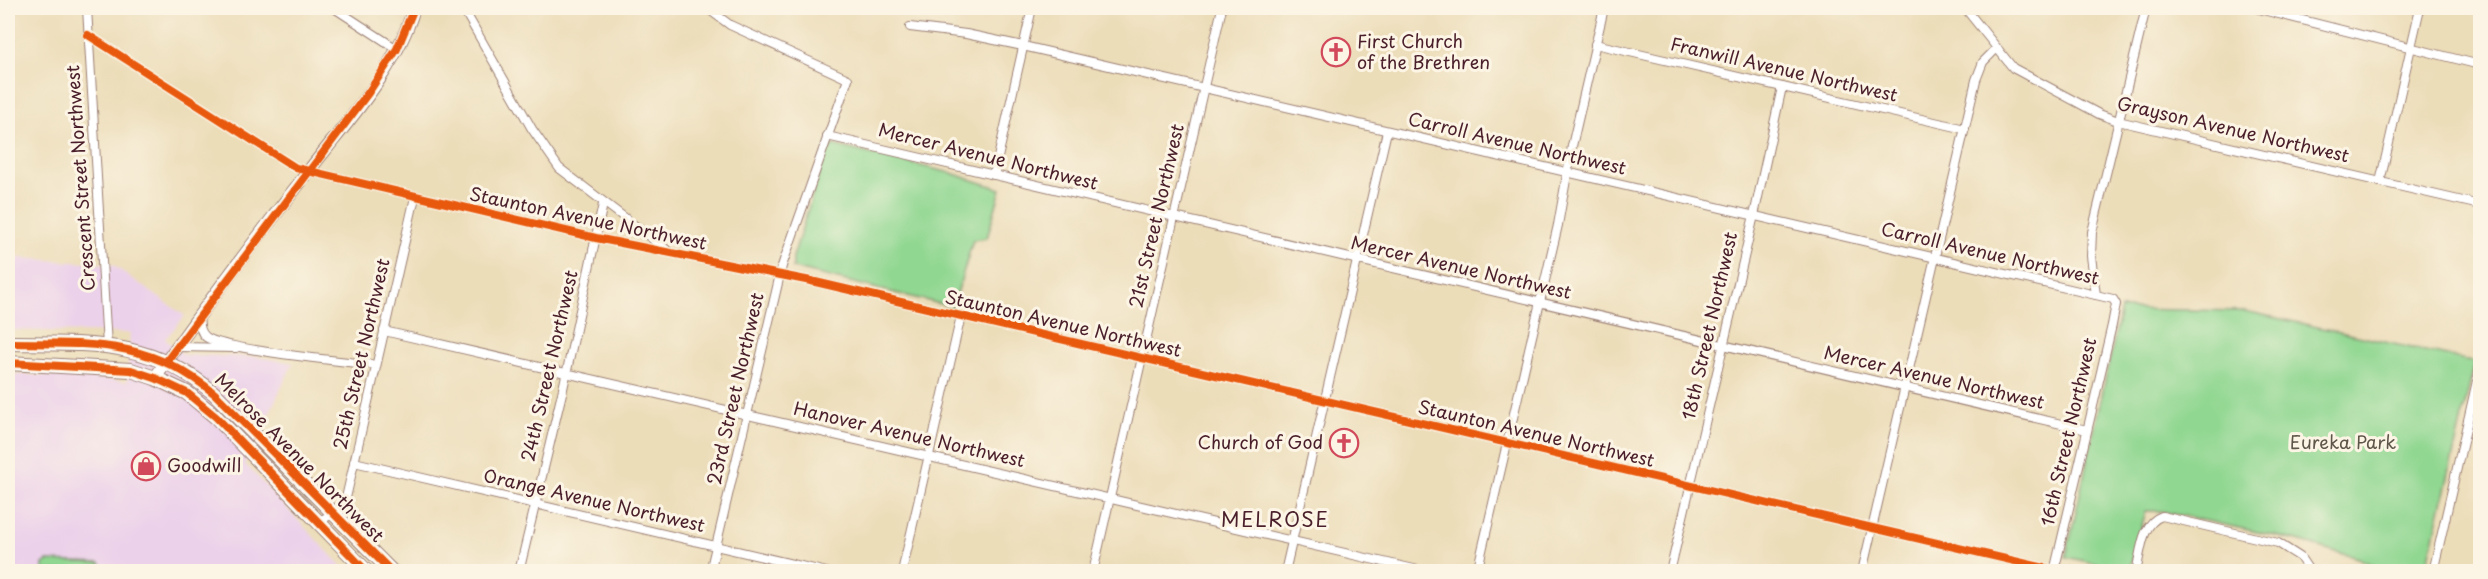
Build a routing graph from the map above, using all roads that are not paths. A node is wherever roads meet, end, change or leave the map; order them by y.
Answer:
1 (87, 8) edge
2 (334, 8) edge
3 (414, 8) edge
4 (463, 8) edge
5 (707, 8) edge
6 (1032, 8) edge
7 (1222, 8) edge
8 (1604, 8) edge
9 (1965, 8) edge
10 (2146, 8) edge
11 (2255, 8) edge
12 (2420, 8) edge
13 (910, 27) dead end
14 (88, 35) junction
15 (1595, 44) junction
16 (1023, 46) junction
17 (2411, 46) junction
18 (397, 49) junction
19 (1996, 49) junction
20 (2481, 65) edge
21 (1782, 87) junction
22 (1203, 89) junction
23 (2118, 121) junction
24 (1965, 129) junction
25 (1386, 131) junction
26 (827, 136) junction
27 (308, 171) junction
28 (1567, 173) junction
29 (994, 175) junction
30 (2380, 182) junction
31 (415, 197) junction
32 (603, 204) junction
33 (2481, 205) edge
34 (1754, 216) junction
35 (1174, 218) junction
36 (597, 238) junction
37 (669, 252) junction
38 (1936, 258) junction
39 (1357, 261) junction
40 (780, 275) junction
41 (2096, 295) junction
42 (2115, 301) joint
43 (1539, 303) junction
44 (200, 316) junction
45 (961, 316) junction
46 (384, 332) junction
47 (8, 343) edge
48 (1723, 345) junction
49 (107, 346) junction
50 (177, 347) junction
51 (243, 347) junction
52 (1141, 358) junction
53 (166, 362) junction
54 (8, 363) edge
55 (376, 365) junction
56 (2481, 368) edge
57 (566, 373) junction
58 (155, 378) junction
59 (1906, 388) junction
60 (1324, 400) junction
61 (747, 414) junction
62 (2087, 430) junction
63 (1507, 443) junction
64 (929, 456) junction
65 (354, 462) junction
66 (1690, 485) junction
67 (1110, 498) junction
68 (535, 504) junction
69 (334, 513) junction
70 (319, 521) junction
71 (1873, 527) junction
72 (1292, 540) junction
73 (339, 542) junction
74 (716, 546) junction
75 (2057, 571) edge
76 (358, 572) edge
77 (367, 572) edge
78 (392, 572) edge
79 (519, 572) edge
80 (710, 572) edge
81 (827, 572) edge
82 (902, 572) edge
83 (1093, 572) edge
84 (1285, 572) edge
85 (1427, 572) edge
86 (1477, 572) edge
87 (1670, 572) edge
88 (1862, 572) edge
89 (2136, 572) edge
90 (2310, 572) edge
91 (2433, 572) edge

1 - 14 street, Crescent Street Northwest
2 - 18 street
3 - 18 main road
4 - 32 street
5 - 26 street, 23rd Street Northwest
6 - 16 street
7 - 22 street, 21st Street Northwest
8 - 15 street
9 - 19 street, Grayson Avenue Northwest
10 - 23 street
11 - 17 street
12 - 17 street
13 - 16 street, Carroll Avenue Northwest
14 - 27 street, Staunton Avenue Northwest
14 - 49 street, Crescent Street Northwest
15 - 21 street, Franwill Avenue Northwest
15 - 28 street
16 - 22 street, Carroll Avenue Northwest
16 - 29 street
17 - 20 street
17 - 30 street
18 - 27 main road
19 - 23 street, Grayson Avenue Northwest
19 - 24 street
21 - 24 street, Franwill Avenue Northwest
21 - 34 street, 18th Street Northwest
22 - 25 street, Carroll Avenue Northwest
22 - 35 street, 21st Street Northwest
23 - 30 street, Grayson Avenue Northwest
23 - 41 street
24 - 38 street
25 - 28 street, Carroll Avenue Northwest
25 - 39 street
26 - 29 street, Mercer Avenue Northwest
26 - 40 street, 23rd Street Northwest
27 - 31 street, Staunton Avenue Northwest
27 - 44 main road
28 - 34 street, Carroll Avenue Northwest
28 - 43 street
29 - 35 street, Mercer Avenue Northwest
30 - 33 street, Grayson Avenue Northwest
31 - 36 street, Staunton Avenue Northwest
31 - 46 street, 25th Street Northwest
32 - 36 street, 24th Street Northwest
32 - 37 street
34 - 38 street, Carroll Avenue Northwest
34 - 48 street, 18th Street Northwest
35 - 39 street, Mercer Avenue Northwest
35 - 52 street, 21st Street Northwest
36 - 37 street, Staunton Avenue Northwest
36 - 57 street, 24th Street Northwest
37 - 40 street, Staunton Avenue Northwest
38 - 41 street, Carroll Avenue Northwest
38 - 59 street
39 - 43 street, Mercer Avenue Northwest
39 - 60 street
40 - 45 street, Staunton Avenue Northwest
40 - 61 street, 23rd Street Northwest
41 - 42 street, Carroll Avenue Northwest
42 - 62 street, 16th Street Northwest
43 - 48 street, Mercer Avenue Northwest
43 - 63 street
44 - 50 main road
44 - 51 street
45 - 52 street, Staunton Avenue Northwest
45 - 64 street
46 - 55 street, 25th Street Northwest
46 - 57 street, Hanover Avenue Northwest
47 - 49 main road, Melrose Avenue Northwest
48 - 59 street, Mercer Avenue Northwest
48 - 66 street, 18th Street Northwest
49 - 53 main road, Melrose Avenue Northwest
50 - 51 street
50 - 53 main road
51 - 55 street
52 - 60 street, Staunton Avenue Northwest
52 - 67 street, 21st Street Northwest
53 - 58 main road
53 - 69 main road, Melrose Avenue Northwest
54 - 58 main road, Melrose Avenue Northwest
55 - 65 street, 25th Street Northwest
56 - 91 street
57 - 61 street, Hanover Avenue Northwest
57 - 68 street, 24th Street Northwest
58 - 70 main road, Melrose Avenue Northwest
59 - 62 street, Mercer Avenue Northwest
59 - 71 street
60 - 63 street, Staunton Avenue Northwest
60 - 72 street
61 - 64 street, Hanover Avenue Northwest
61 - 74 street, 23rd Street Northwest
62 - 75 street, 16th Street Northwest
63 - 66 street, Staunton Avenue Northwest
63 - 86 street
64 - 67 street, Hanover Avenue Northwest
64 - 82 street
65 - 68 street, Orange Avenue Northwest
65 - 69 street, 25th Street Northwest
66 - 71 street, Staunton Avenue Northwest
66 - 87 street, 18th Street Northwest
67 - 72 street, Hanover Avenue Northwest
67 - 83 street, 21st Street Northwest
68 - 74 street, Orange Avenue Northwest
68 - 79 street, 24th Street Northwest
69 - 70 street
69 - 78 main road, Melrose Avenue Northwest
70 - 73 main road, Melrose Avenue Northwest
71 - 75 street, Staunton Avenue Northwest
71 - 88 street
72 - 84 street
72 - 85 street, Hanover Avenue Northwest
73 - 76 main road
73 - 77 main road, Melrose Avenue Northwest
74 - 80 street, 23rd Street Northwest
74 - 81 street, Orange Avenue Northwest
89 - 90 street

